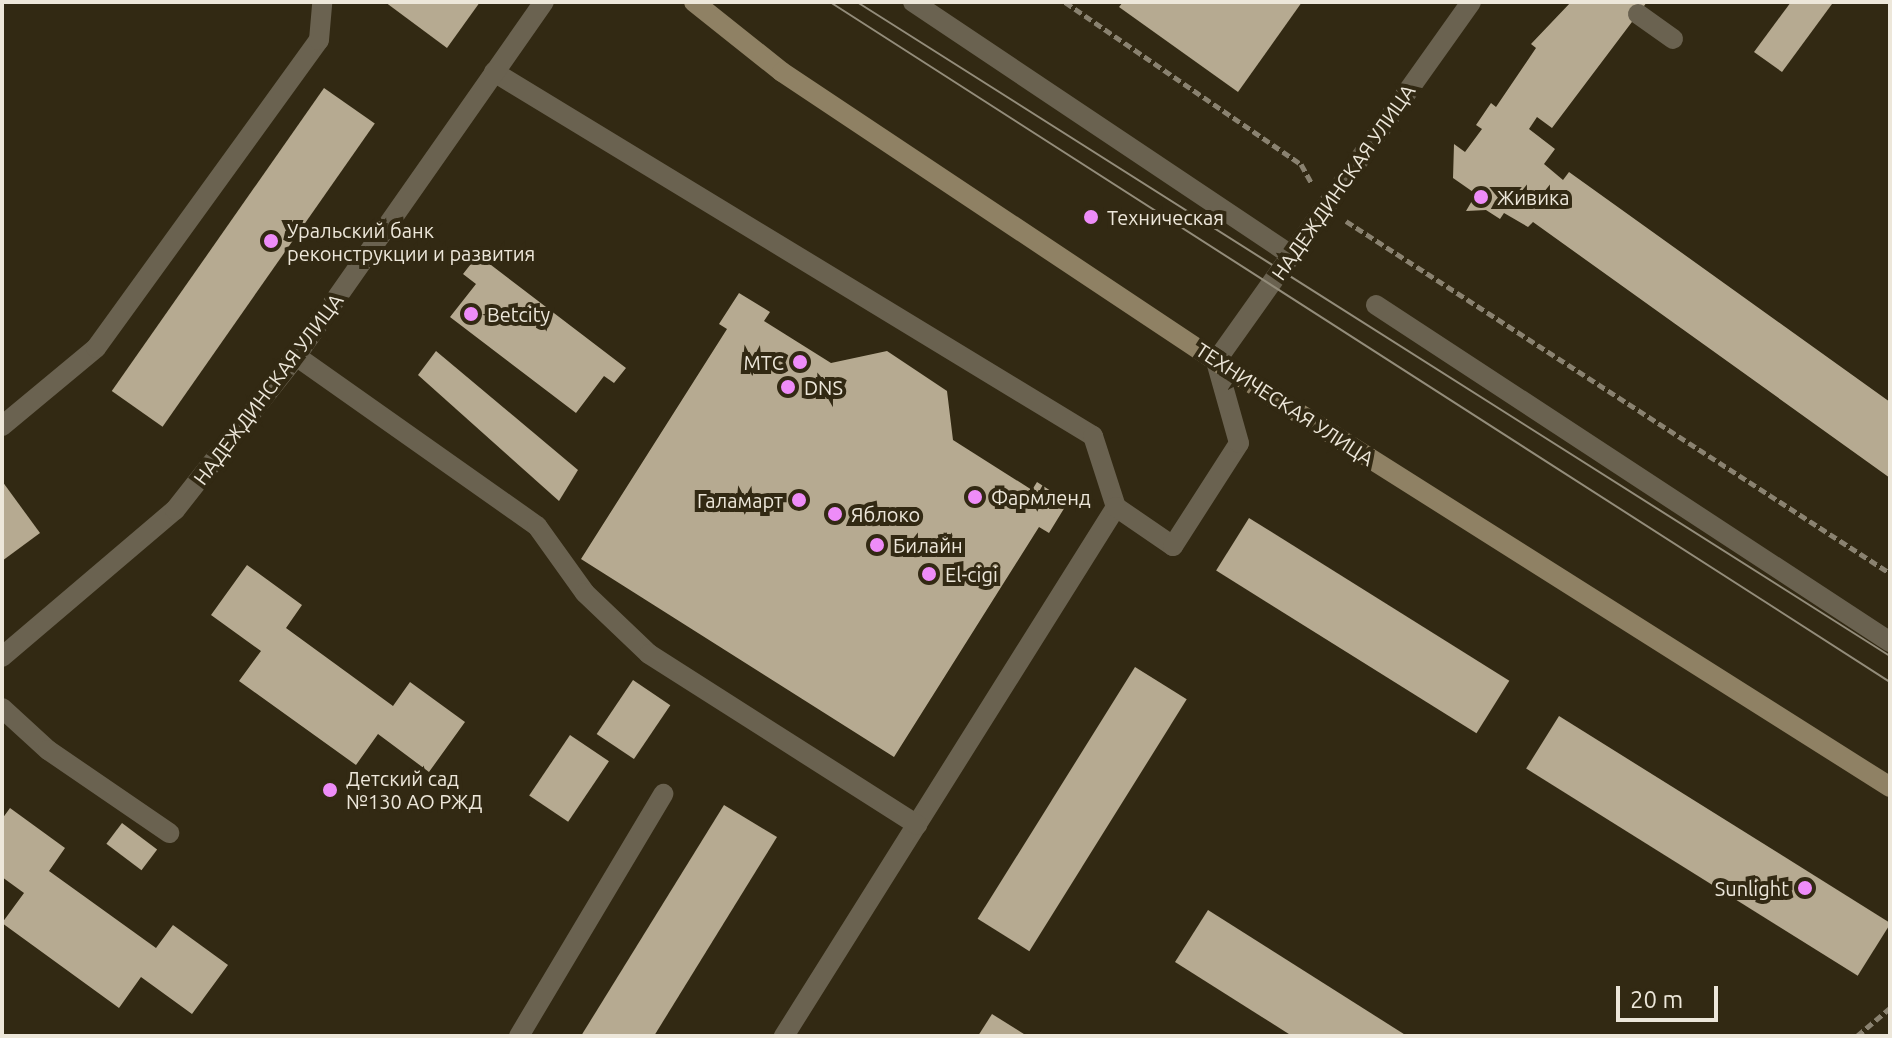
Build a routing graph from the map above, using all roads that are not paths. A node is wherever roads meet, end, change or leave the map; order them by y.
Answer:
1 (322, 2) edge
2 (544, 2) edge
3 (694, 2) edge
4 (913, 2) edge
5 (1471, 2) edge
6 (1638, 14) dead end
7 (1673, 39) dead end
8 (494, 72) junction
9 (1291, 255) junction
10 (1376, 305) dead end
11 (296, 356) junction
12 (1216, 361) junction
13 (2, 426) edge
14 (1116, 507) junction
15 (1890, 642) edge
16 (2, 657) edge
17 (2, 708) edge
18 (1890, 787) edge
19 (663, 794) dead end
20 (917, 825) junction
21 (169, 833) dead end
22 (519, 1036) edge
23 (784, 1036) edge

1 - 13 street
2 - 8 street, НАДЕЖДИНСКАЯ УЛИЦА
3 - 12 main road, ТЕХНИЧЕСКАЯ УЛИЦА
4 - 9 street
5 - 9 street, НАДЕЖДИНСКАЯ УЛИЦА
6 - 7 street
8 - 11 street, НАДЕЖДИНСКАЯ УЛИЦА
8 - 14 street
9 - 12 street, НАДЕЖДИНСКАЯ УЛИЦА
10 - 15 street
11 - 16 street, НАДЕЖДИНСКАЯ УЛИЦА
11 - 20 street
12 - 14 street
12 - 18 main road, ТЕХНИЧЕСКАЯ УЛИЦА
14 - 20 street
17 - 21 street
19 - 22 street
20 - 23 street

